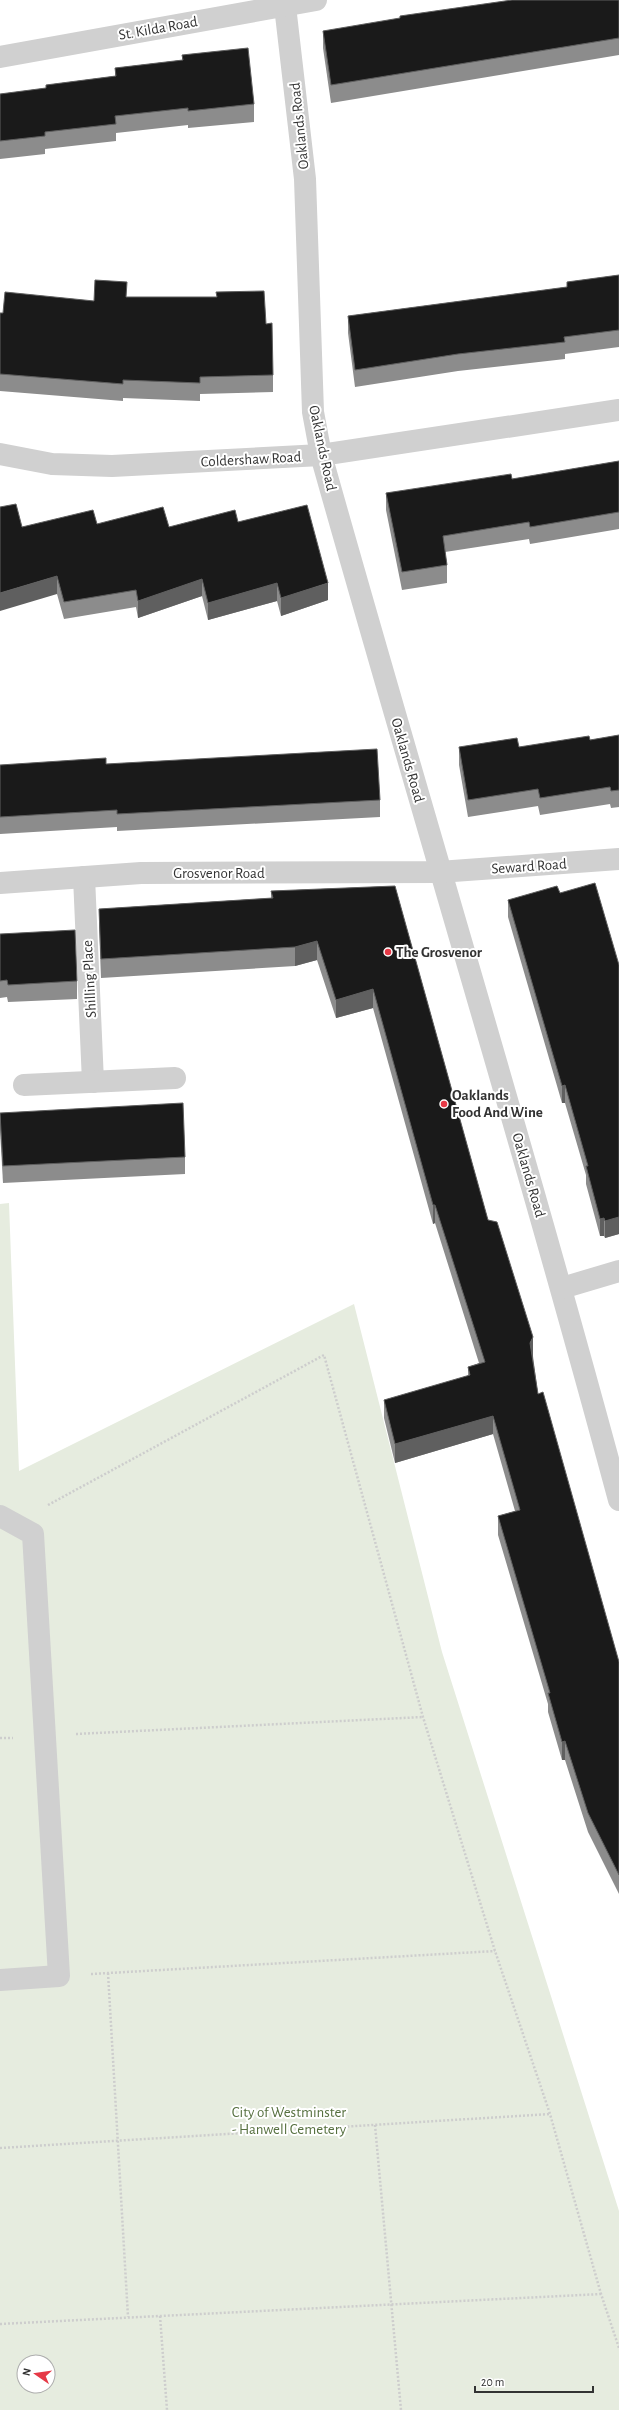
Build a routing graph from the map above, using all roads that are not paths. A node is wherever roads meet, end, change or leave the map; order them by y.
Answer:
1 (316, 0) edge
2 (285, 6) junction
3 (0, 57) edge
4 (619, 410) edge
5 (0, 454) edge
6 (321, 455) junction
7 (619, 859) edge
8 (439, 872) junction
9 (84, 877) junction
10 (0, 883) edge
11 (175, 1078) dead end
12 (93, 1082) junction
13 (24, 1085) dead end
14 (619, 1271) edge
15 (562, 1288) junction
16 (619, 1500) edge
17 (7, 1519) edge
18 (0, 1980) edge

1 - 2 street, St. Kilda Road
2 - 3 street, St. Kilda Road
2 - 6 street, Oaklands Road
4 - 6 street, Coldershaw Road
5 - 6 street, Coldershaw Road
6 - 8 street, Oaklands Road
7 - 8 street, Seward Road
8 - 9 street, Grosvenor Road
8 - 15 street, Oaklands Road
9 - 10 street, Grosvenor Road
9 - 12 street, Shilling Place
11 - 12 street
12 - 13 street
14 - 15 street
15 - 16 street, Oaklands Road
17 - 18 street

